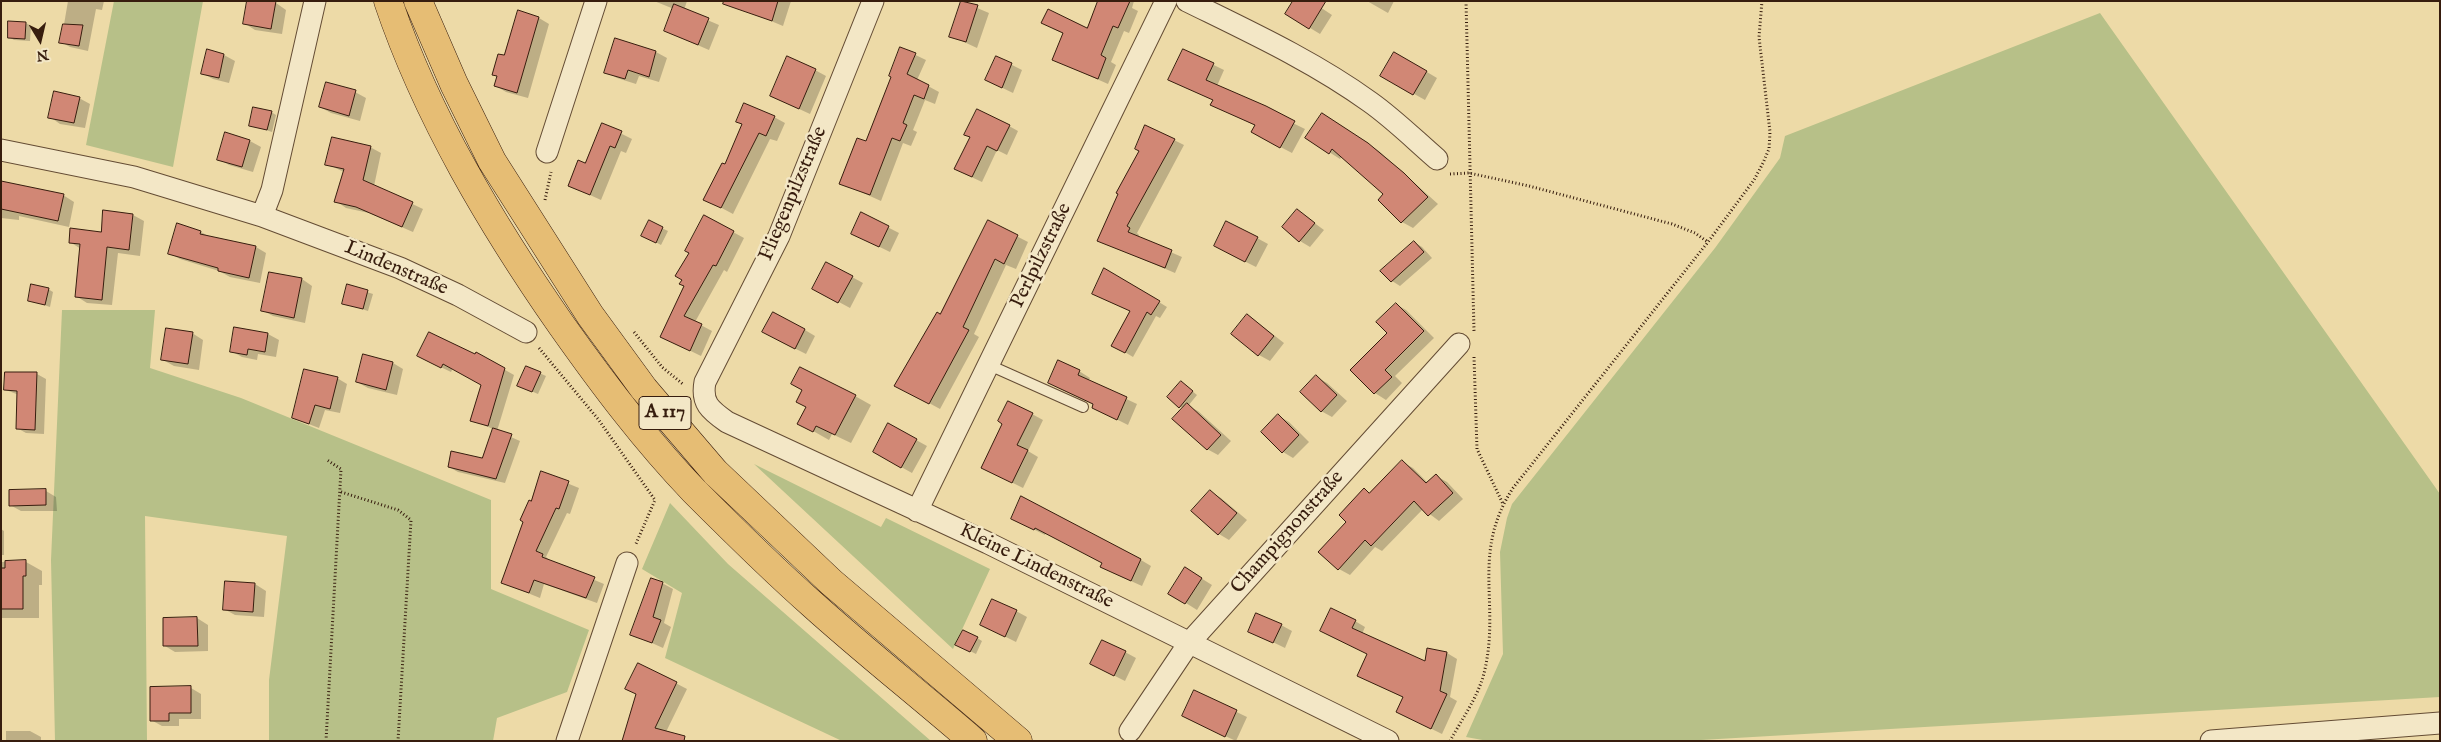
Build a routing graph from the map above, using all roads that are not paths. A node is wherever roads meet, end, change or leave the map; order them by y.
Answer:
1 (315, 1) edge
2 (388, 1) edge
3 (418, 1) edge
4 (596, 1) edge
5 (873, 1) edge
6 (1166, 1) edge
7 (1187, 1) edge
8 (1, 150) edge
9 (547, 152) road end
10 (1437, 159) dead end
11 (262, 216) junction
12 (526, 332) road end
13 (1469, 345) road end
14 (989, 365) junction
15 (704, 388) joint
16 (1083, 407) dead end
17 (917, 511) junction
18 (627, 563) road end
19 (1189, 643) junction
20 (2440, 723) edge
21 (1130, 731) dead end
22 (567, 741) edge
23 (973, 741) edge
24 (1018, 741) edge
25 (1388, 741) edge
26 (2211, 741) edge

1 - 11 street
2 - 23 highway, A 117
3 - 24 highway, A 117
4 - 9 street
5 - 15 street, Fliegenpilzstraße
6 - 14 street, Perlpilzstraße
7 - 10 street
8 - 11 street, Lindenstraße
11 - 12 street, Lindenstraße
13 - 19 street, Champignonstraße
14 - 16 lane
14 - 17 street, Perlpilzstraße
15 - 17 street, Kleine Lindenstraße
17 - 19 street, Kleine Lindenstraße
18 - 22 street
19 - 21 street, Champignonstraße
19 - 25 street, Kleine Lindenstraße
20 - 26 street

